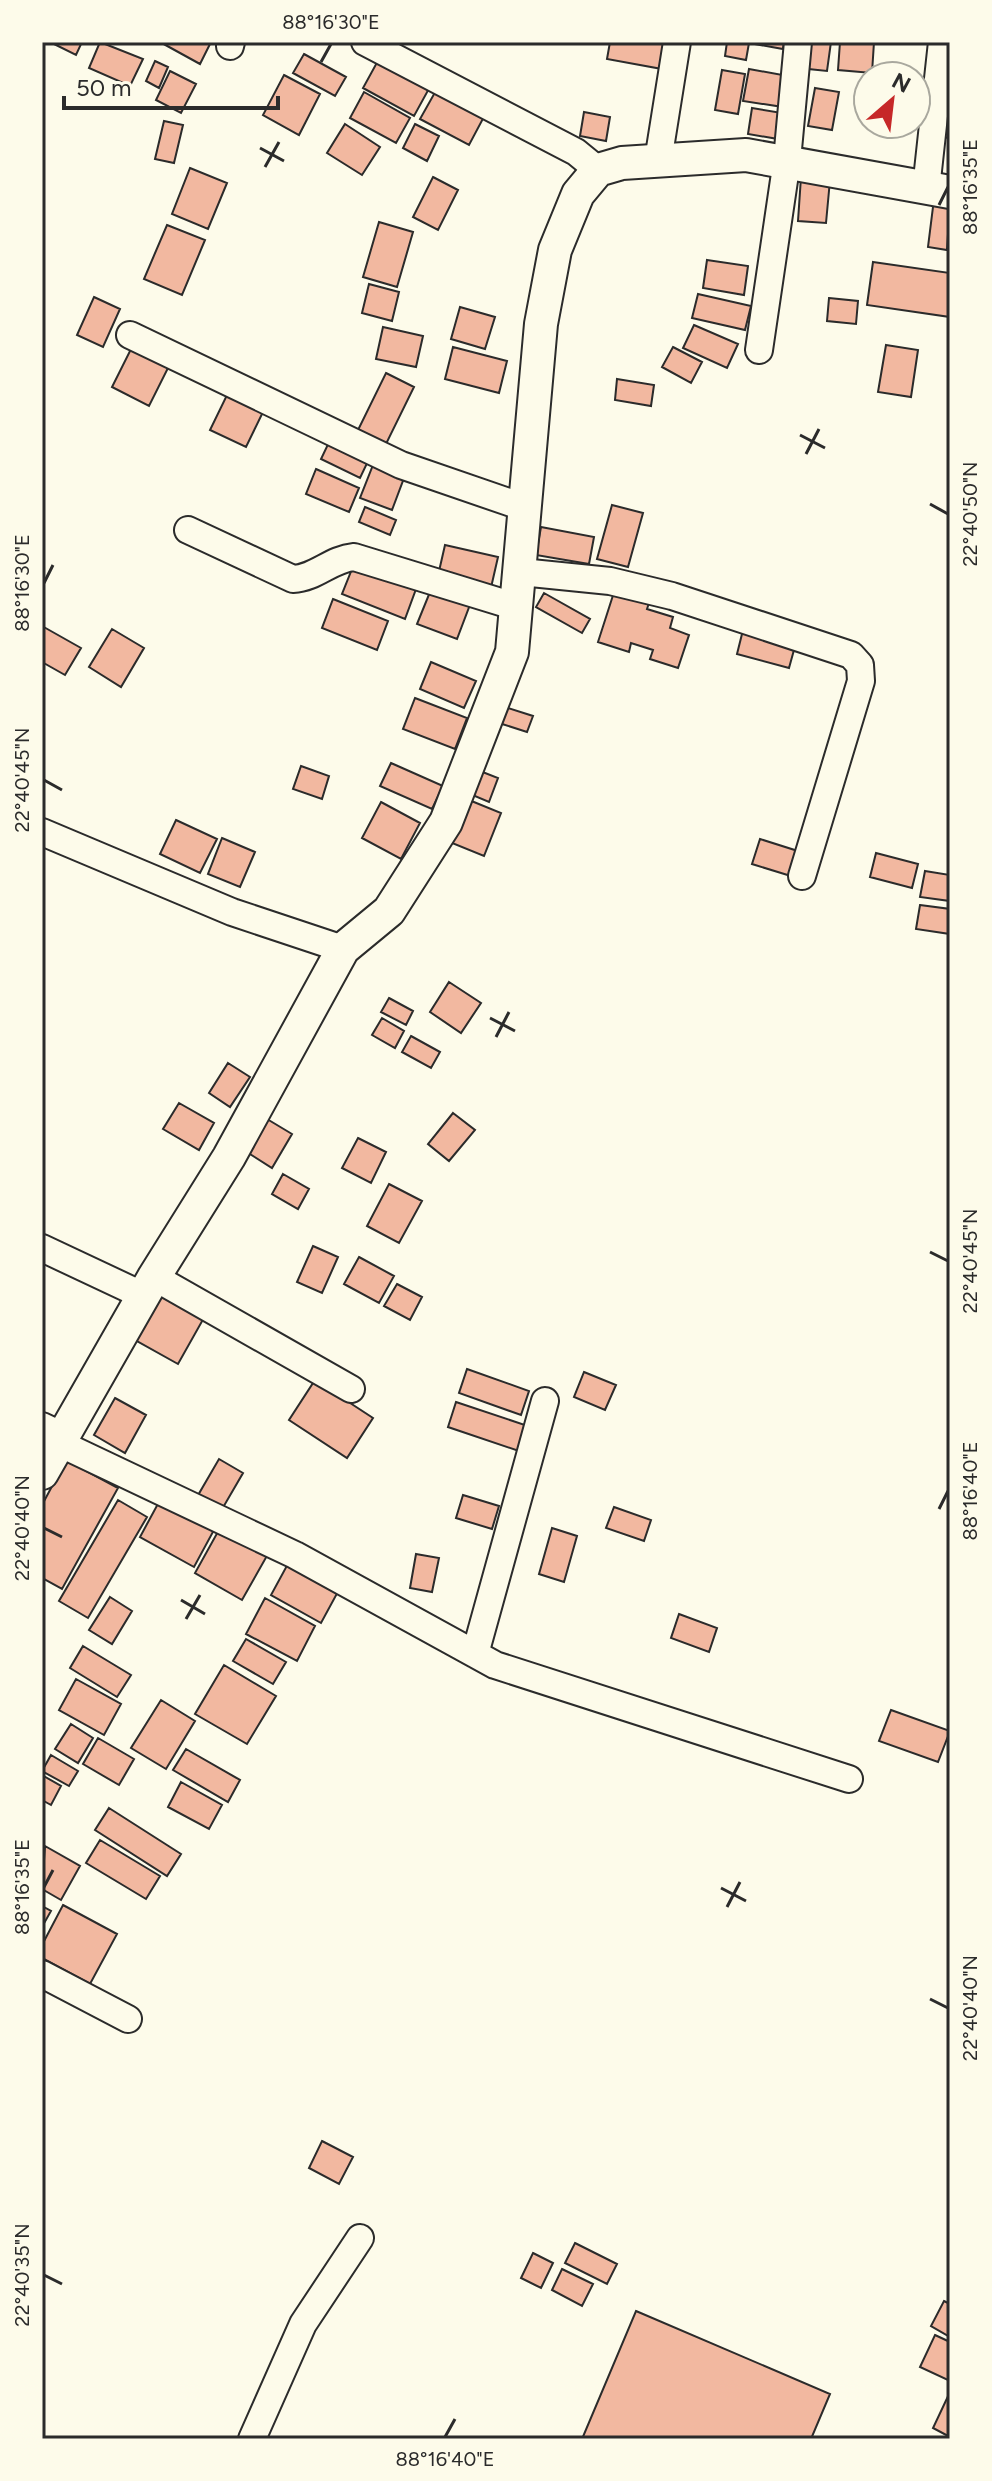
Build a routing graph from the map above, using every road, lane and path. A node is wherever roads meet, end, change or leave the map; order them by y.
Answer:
1 (365, 42) edge
2 (677, 42) edge
3 (798, 42) edge
4 (942, 42) edge
5 (787, 160) junction
6 (658, 161) junction
7 (598, 170) junction
8 (938, 190) edge
9 (130, 335) dead end
10 (759, 350) dead end
11 (526, 508) junction
12 (188, 530) dead end
13 (521, 572) junction
14 (517, 607) junction
15 (42, 832) edge
16 (802, 876) dead end
17 (343, 949) junction
18 (42, 1248) edge
19 (149, 1287) junction
20 (351, 1389) dead end
21 (545, 1401) dead end
22 (56, 1436) edge
23 (42, 1473) edge
24 (475, 1654) junction
25 (849, 1779) dead end
26 (42, 1974) edge
27 (128, 2019) dead end
28 (360, 2238) dead end
29 (252, 2439) edge

1 - 7 street
2 - 6 street
3 - 5 street
4 - 8 street
5 - 6 street
5 - 8 street
5 - 10 street
6 - 7 street
7 - 11 street
9 - 11 street
11 - 13 street
12 - 14 street
13 - 14 street
13 - 16 street
14 - 17 street
15 - 17 street
17 - 19 street
18 - 19 street
19 - 20 street
19 - 22 street
21 - 24 street
22 - 23 street
22 - 24 street
24 - 25 street
26 - 27 street
28 - 29 street

